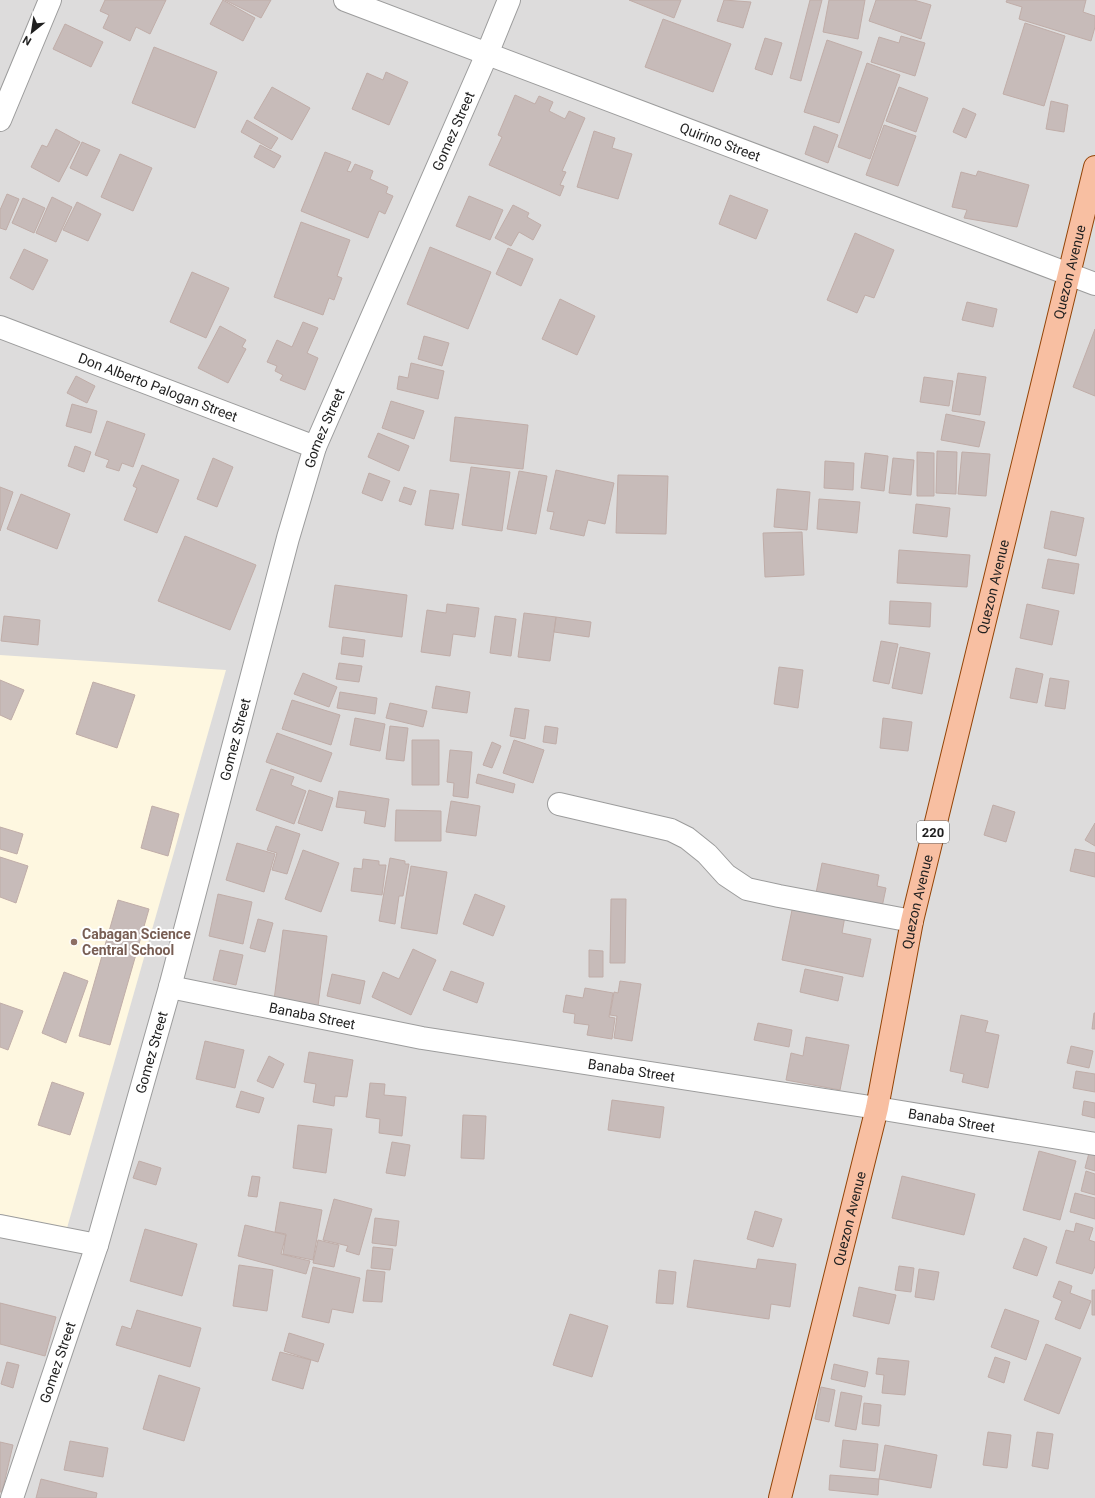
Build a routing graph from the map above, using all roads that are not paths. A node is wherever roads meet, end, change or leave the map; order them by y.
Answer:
1 (50, 0) edge
2 (345, 0) edge
3 (509, 0) edge
4 (487, 54) junction
5 (0, 120) edge
6 (1095, 167) edge
7 (1069, 273) junction
8 (1095, 284) edge
9 (0, 327) edge
10 (315, 448) junction
11 (559, 804) dead end
12 (912, 921) junction
13 (170, 987) junction
14 (877, 1108) junction
15 (1095, 1144) edge
16 (0, 1226) edge
17 (98, 1245) junction
18 (12, 1498) edge
19 (780, 1498) edge

1 - 5 street
2 - 4 street, Quirino Street
3 - 4 street, Gomez Street
4 - 7 street, Quirino Street
4 - 10 street, Gomez Street
6 - 7 main road, Quezon Avenue / 220
7 - 8 street, Quirino Street
7 - 12 main road, Quezon Avenue / 220
9 - 10 street, Don Alberto Palogan Street
10 - 13 street, Gomez Street
11 - 12 street
12 - 14 main road, Quezon Avenue / 220
13 - 14 street, Banaba Street
13 - 17 street, Gomez Street
14 - 15 street, Banaba Street
14 - 19 main road, Quezon Avenue / 220
16 - 17 street
17 - 18 street, Gomez Street

